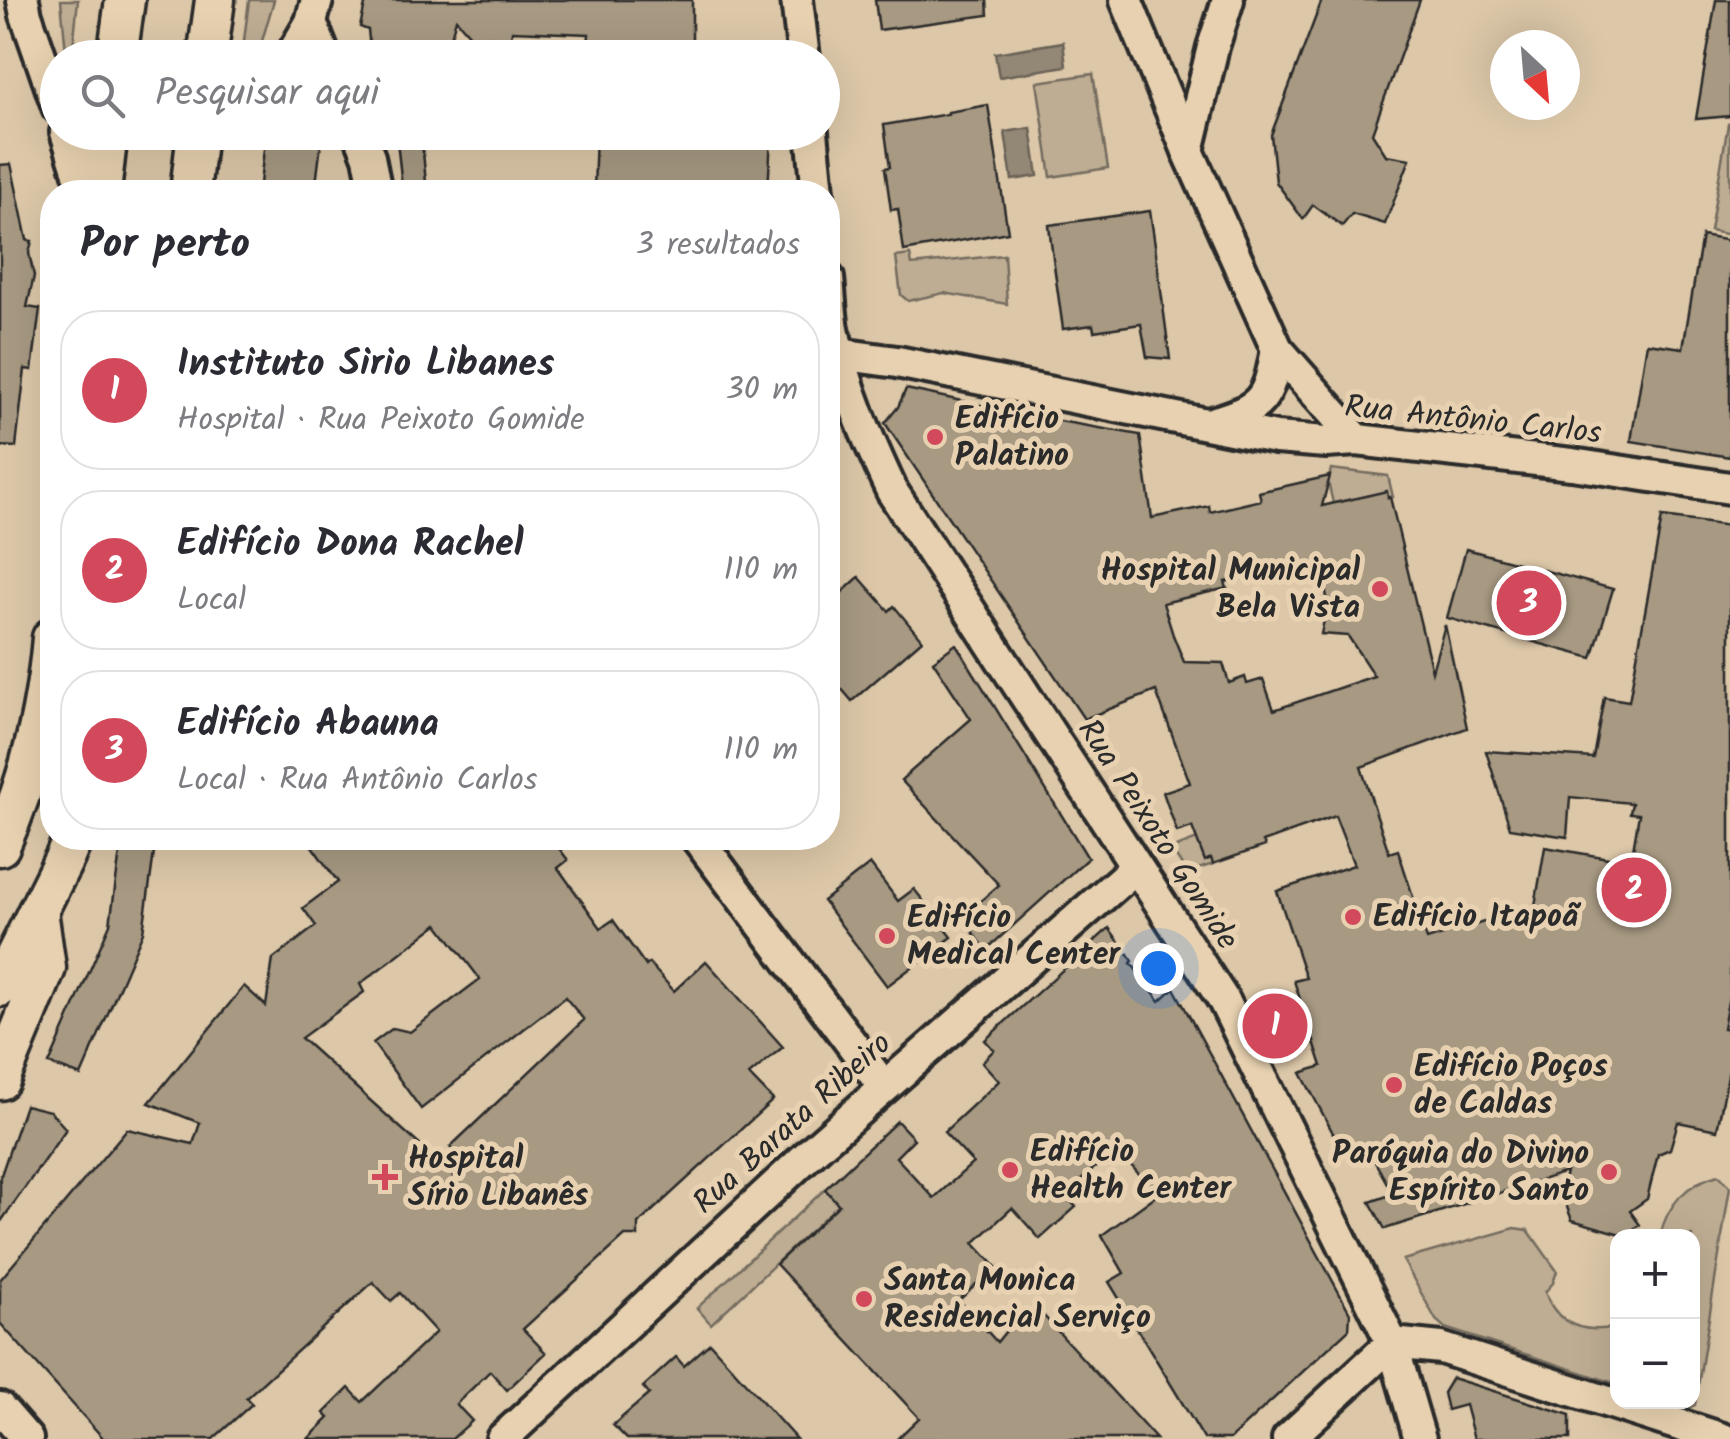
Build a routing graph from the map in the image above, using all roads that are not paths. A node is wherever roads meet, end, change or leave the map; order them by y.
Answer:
1 (24, 0) edge
2 (124, 0) edge
3 (215, 0) edge
4 (797, 0) edge
5 (1126, 0) edge
6 (1228, 0) edge
7 (314, 11) edge
8 (120, 40) edge
9 (210, 40) edge
10 (299, 40) edge
11 (321, 40) edge
12 (802, 40) edge
13 (40, 56) edge
14 (72, 150) edge
15 (106, 150) edge
16 (199, 150) edge
17 (367, 150) edge
18 (814, 150) edge
19 (1188, 151) junction
20 (82, 180) edge
21 (102, 180) edge
22 (193, 180) edge
23 (374, 180) edge
24 (817, 180) edge
25 (1277, 349) junction
26 (840, 354) edge
27 (840, 357) edge
28 (1209, 424) junction
29 (1358, 440) junction
30 (1730, 488) edge
31 (40, 714) edge
32 (37, 733) junction
33 (0, 766) edge
34 (0, 846) edge
35 (69, 850) edge
36 (706, 850) edge
37 (1136, 867) junction
38 (38, 910) junction
39 (0, 988) edge
40 (0, 1080) edge
41 (884, 1088) junction
42 (1392, 1344) junction
43 (0, 1408) edge
44 (1730, 1417) edge
45 (27, 1439) edge
46 (502, 1439) edge
47 (1288, 1439) edge
48 (1420, 1439) edge
49 (1724, 1439) edge

1 - 13 street
2 - 8 main road
3 - 9 main road
4 - 12 street
5 - 19 street
6 - 19 street
7 - 10 street
7 - 11 street
14 - 20 street
15 - 21 main road
16 - 22 main road
17 - 23 street
18 - 24 street
19 - 25 street
25 - 28 street
25 - 29 street
26 - 28 street, Rua Antônio Carlos
27 - 37 street, Rua Peixoto Gomide
28 - 29 street, Rua Antônio Carlos
29 - 30 street, Rua Antônio Carlos
31 - 32 main road
32 - 33 main road
32 - 34 main road
35 - 38 main road
36 - 41 street
37 - 41 street, Rua Barata Ribeiro
37 - 42 street, Rua Peixoto Gomide
38 - 39 main road
38 - 40 main road
41 - 46 street, Rua Barata Ribeiro
42 - 47 street
42 - 48 street, Rua Peixoto Gomide
42 - 49 street
43 - 45 street
44 - 49 street

